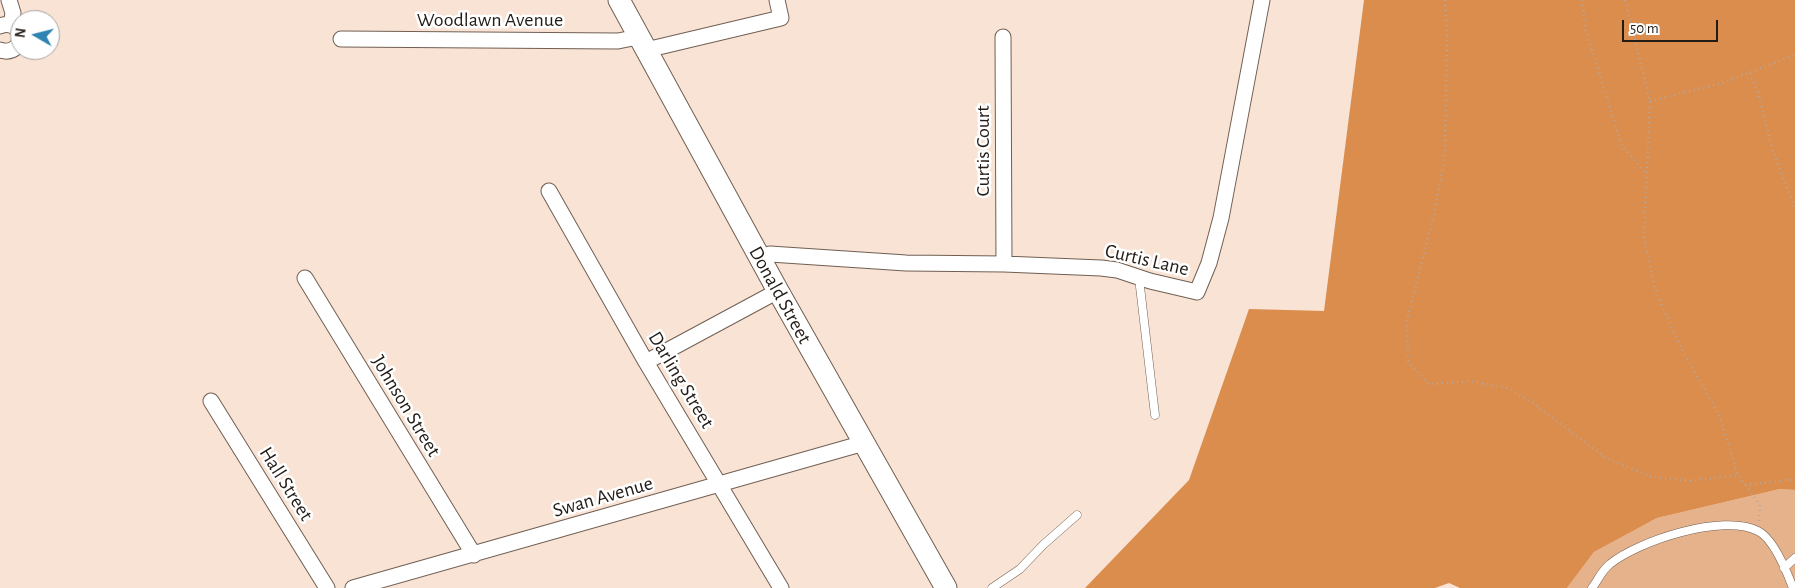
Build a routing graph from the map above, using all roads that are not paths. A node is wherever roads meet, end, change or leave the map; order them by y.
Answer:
1 (619, 0) edge
2 (777, 0) edge
3 (1262, 0) edge
4 (1003, 37) dead end
5 (341, 39) dead end
6 (642, 43) junction
7 (549, 192) dead end
8 (759, 256) junction
9 (1004, 264) junction
10 (305, 278) dead end
11 (1139, 278) junction
12 (778, 291) junction
13 (646, 362) junction
14 (211, 401) dead end
15 (1155, 415) dead end
16 (864, 443) junction
17 (721, 485) junction
18 (1077, 515) dead end
19 (474, 555) junction
20 (1795, 558) edge
21 (1784, 568) junction
22 (327, 588) edge
23 (353, 588) edge
24 (781, 588) edge
25 (946, 588) edge
26 (992, 588) edge
27 (1592, 588) edge
28 (1793, 588) edge

1 - 6 street, Donald Street
2 - 6 street, Woodlawn Avenue
3 - 11 street, Curtis Lane
4 - 9 street, Curtis Court
5 - 6 street, Woodlawn Avenue
6 - 8 street, Donald Street
7 - 13 street, Darling Street
8 - 9 street, Curtis Lane
8 - 12 street, Donald Street
9 - 11 street, Curtis Lane
10 - 19 street, Johnson Street
11 - 15 lane
12 - 13 street
12 - 16 street, Donald Street
13 - 17 street, Darling Street
14 - 22 street, Hall Street
16 - 17 street, Swan Avenue
16 - 25 street, Donald Street
17 - 19 street, Swan Avenue
17 - 24 street, Darling Street
18 - 26 lane
19 - 23 street, Swan Avenue
20 - 21 lane
21 - 27 lane
21 - 28 lane

